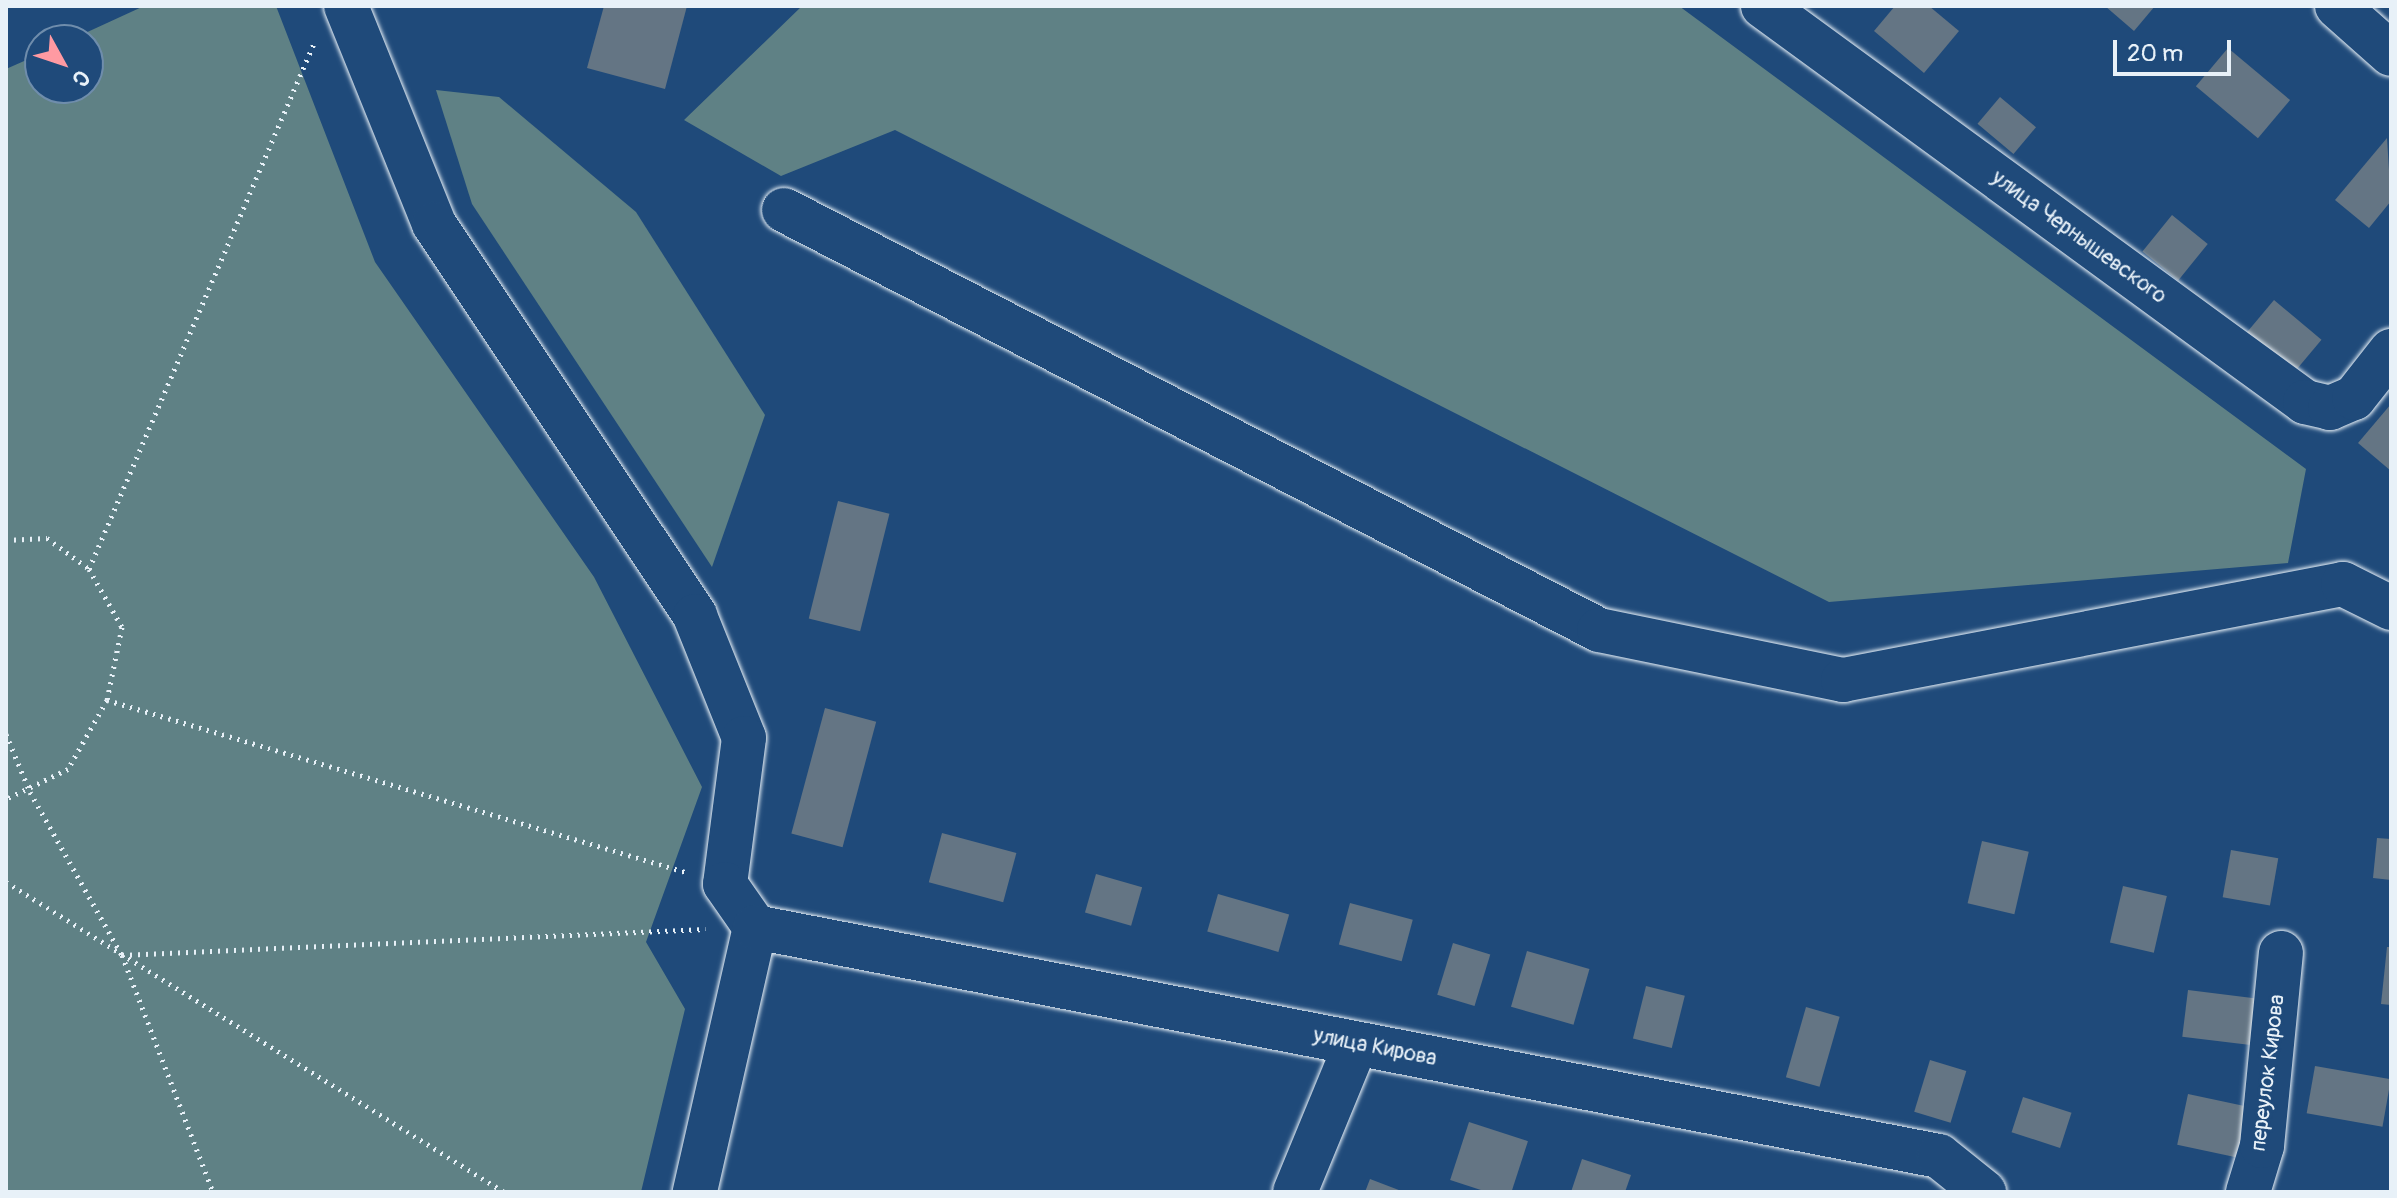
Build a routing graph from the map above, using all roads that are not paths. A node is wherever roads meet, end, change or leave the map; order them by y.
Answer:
1 (1763, 6) edge
2 (2337, 6) edge
3 (332, 20) edge
4 (2391, 54) edge
5 (784, 210) dead end
6 (2391, 351) edge
7 (2391, 608) edge
8 (755, 927) junction
9 (2281, 953) dead end
10 (1356, 1044) junction
11 (695, 1192) edge
12 (1295, 1192) edge
13 (1984, 1192) edge
14 (2248, 1192) edge

1 - 6 street, улица Чернышевского
2 - 4 street
3 - 8 street
5 - 7 street
8 - 10 street, улица Кирова
8 - 11 street
9 - 14 street, переулок Кирова
10 - 12 street
10 - 13 street, улица Кирова

